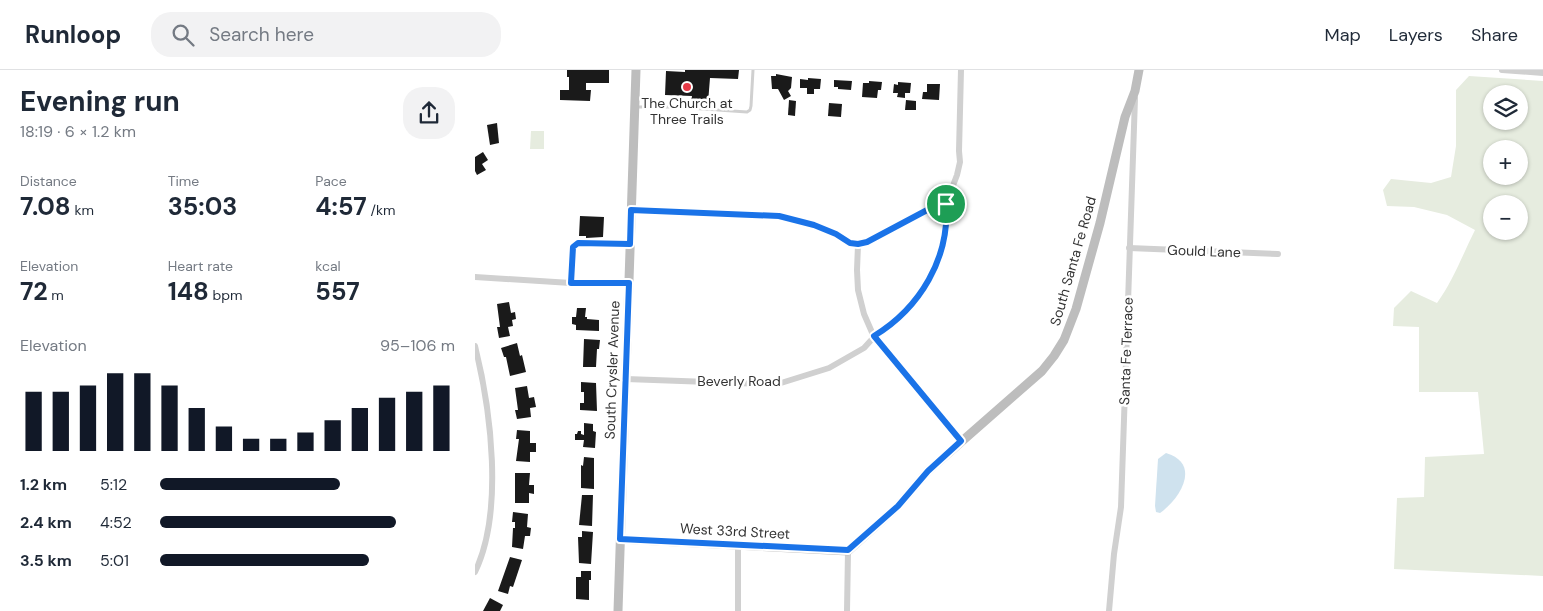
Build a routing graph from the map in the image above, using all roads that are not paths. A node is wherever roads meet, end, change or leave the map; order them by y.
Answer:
1 (636, 70) edge
2 (753, 70) edge
3 (961, 70) edge
4 (1139, 70) edge
5 (1502, 70) edge
6 (1543, 73) edge
7 (1135, 91) junction
8 (635, 108) junction
9 (946, 204) junction
10 (631, 210) junction
11 (630, 244) junction
12 (858, 244) junction
13 (1129, 248) junction
14 (1278, 254) dead end
15 (475, 277) edge
16 (571, 283) junction
17 (629, 283) junction
18 (874, 336) junction
19 (475, 346) edge
20 (626, 379) junction
21 (961, 441) junction
22 (620, 539) junction
23 (738, 545) junction
24 (848, 550) junction
25 (475, 572) edge
26 (618, 611) edge
27 (737, 611) edge
28 (847, 611) edge
29 (1109, 611) edge

1 - 8 street, South Crysler Avenue
2 - 8 lane
3 - 9 street, Beverly Road
4 - 7 street, South Santa Fe Road
5 - 6 street
7 - 13 street, Santa Fe Terrace
7 - 21 street, South Santa Fe Road
8 - 10 street, South Crysler Avenue
9 - 12 street
9 - 18 street, Beverly Road
10 - 11 street, South Crysler Avenue
10 - 12 street
11 - 16 lane
11 - 17 street, South Crysler Avenue
12 - 18 street
13 - 14 street, Gould Lane
13 - 29 street, Santa Fe Terrace
15 - 16 street
16 - 17 street
17 - 20 street, South Crysler Avenue
18 - 20 street, Beverly Road
18 - 21 street
19 - 25 street
20 - 22 street, South Crysler Avenue
21 - 24 street, South Santa Fe Road
22 - 23 street, West 33rd Street
22 - 26 street, South Crysler Avenue
23 - 24 street, West 33rd Street
23 - 27 street
24 - 28 street

